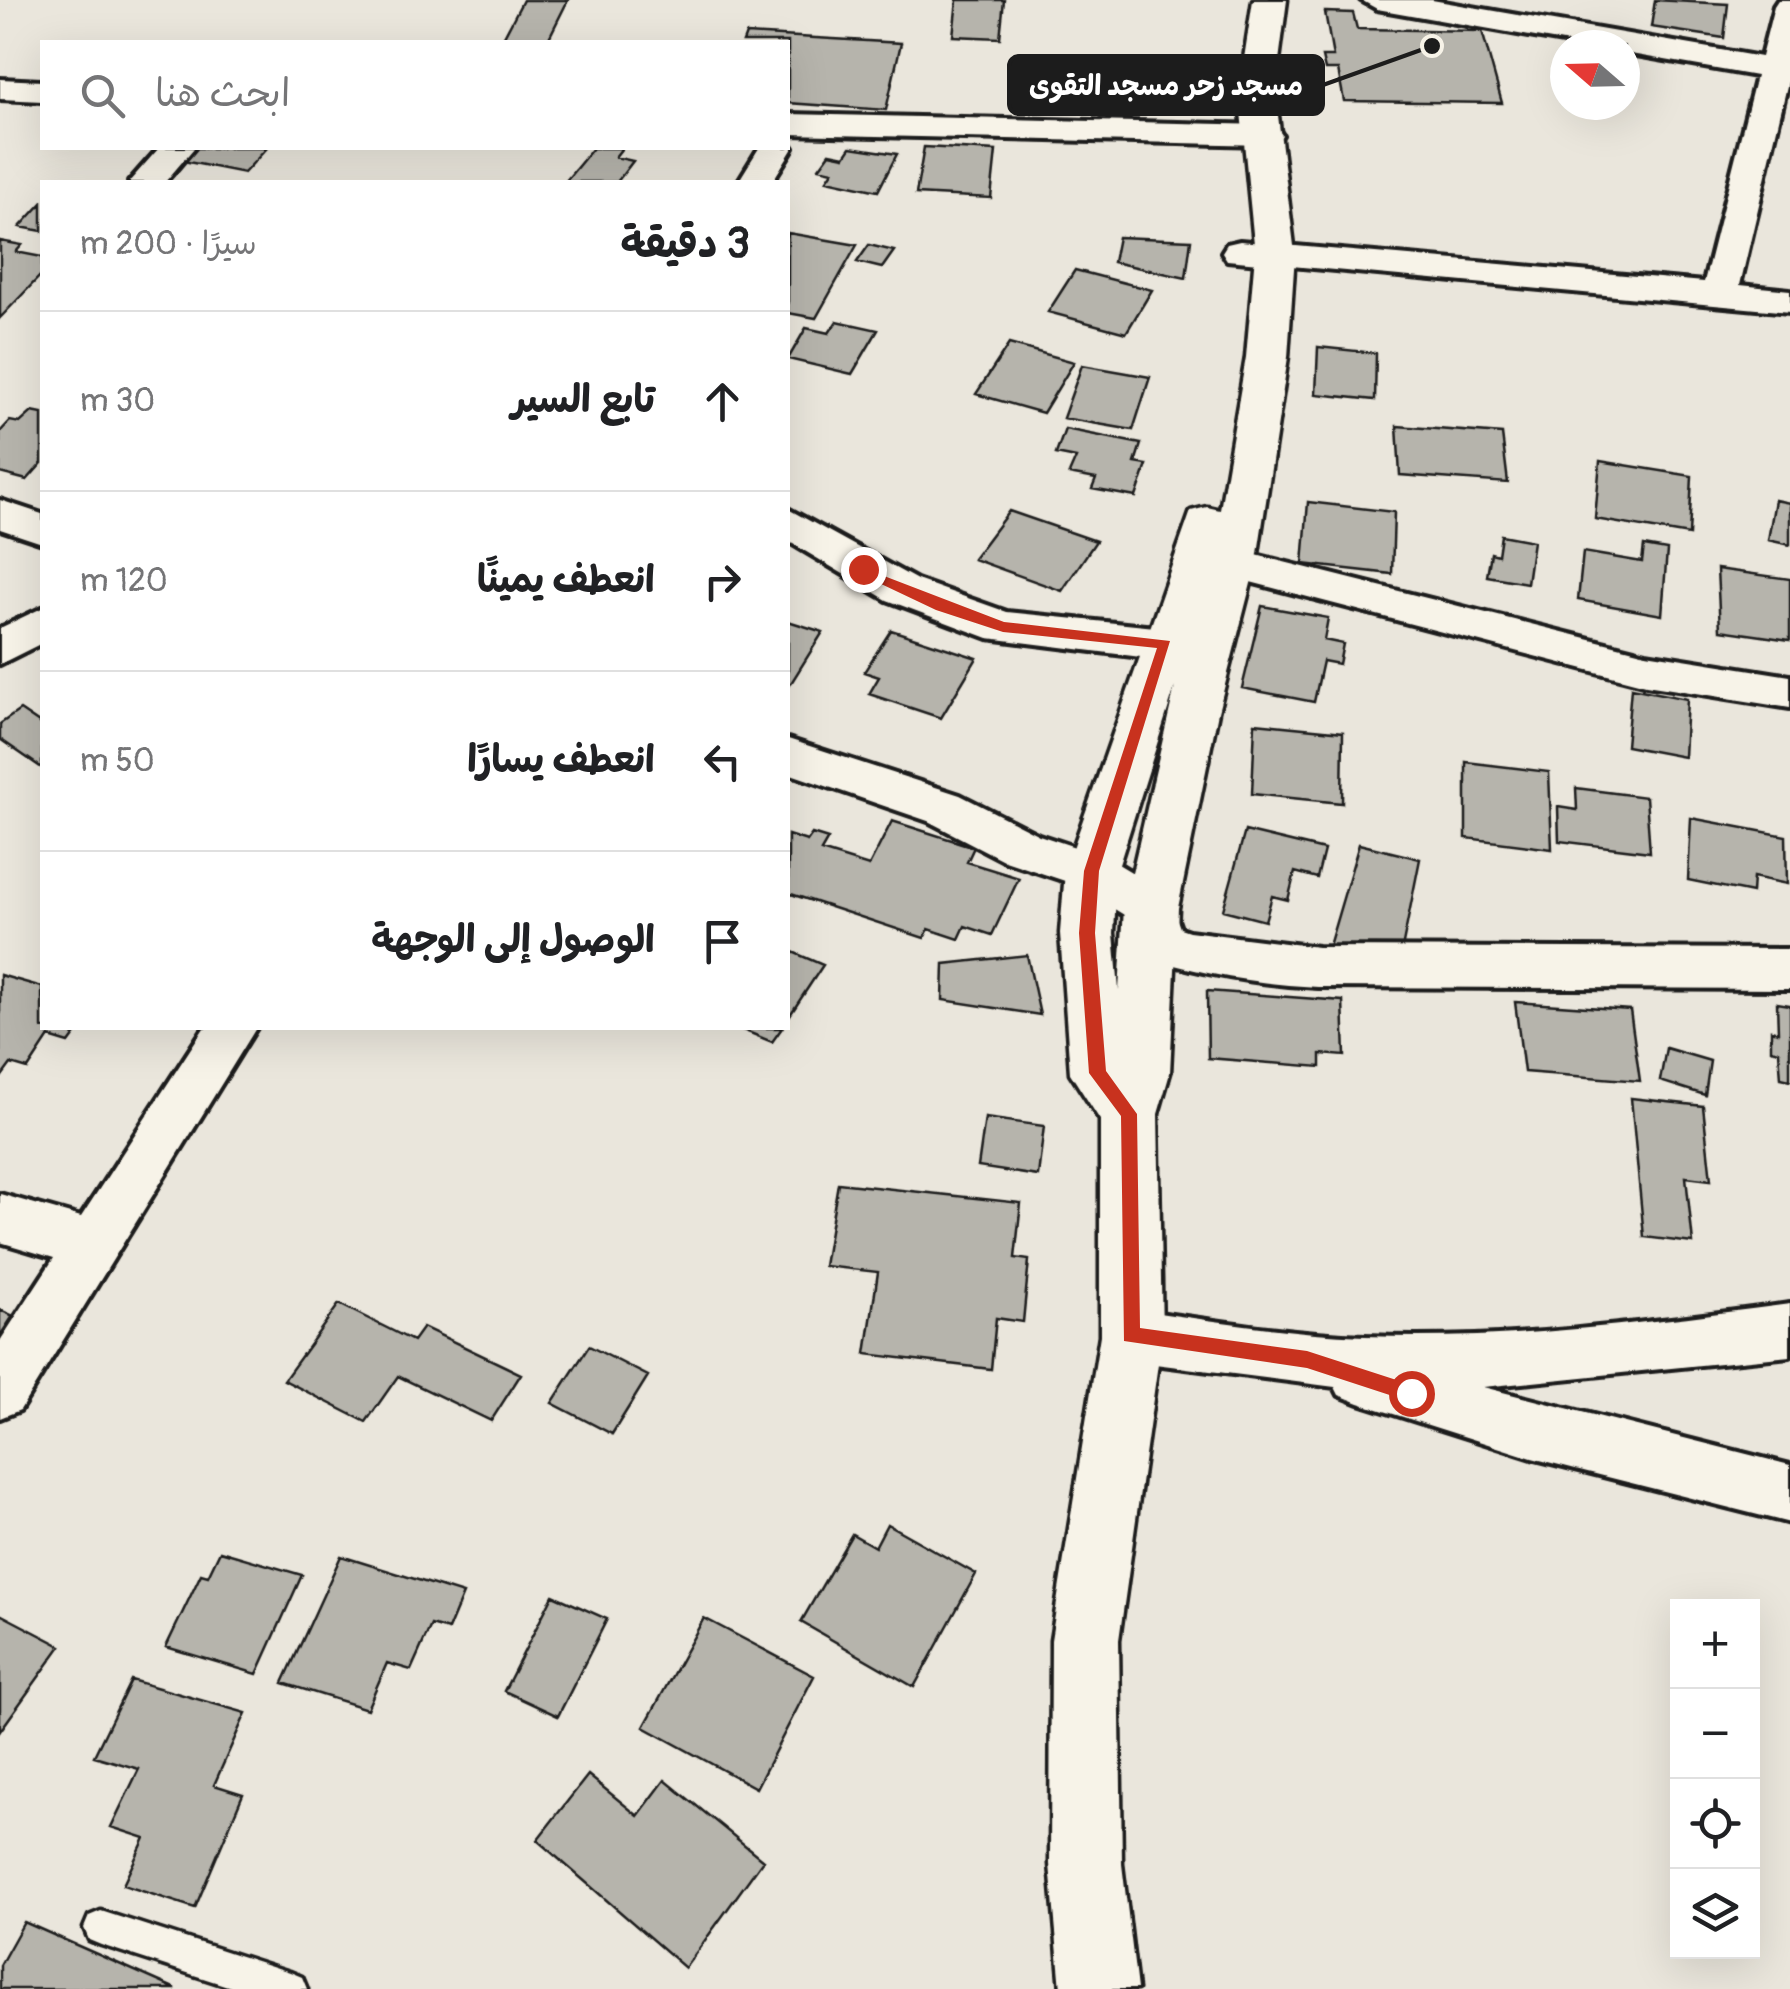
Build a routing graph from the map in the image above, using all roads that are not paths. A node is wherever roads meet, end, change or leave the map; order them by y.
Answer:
1 (1270, 0) edge
2 (1378, 0) edge
3 (1790, 6) edge
4 (1234, 11) edge
5 (1773, 69) junction
6 (0, 90) edge
7 (40, 91) edge
8 (790, 131) edge
9 (1247, 134) junction
10 (175, 150) edge
11 (774, 150) edge
12 (148, 180) edge
13 (756, 180) edge
14 (1257, 253) junction
15 (1720, 294) junction
16 (1790, 300) edge
17 (0, 514) edge
18 (790, 524) edge
19 (40, 528) edge
20 (1217, 558) junction
21 (40, 624) edge
22 (1165, 644) junction
23 (0, 648) edge
24 (1790, 692) edge
25 (790, 757) edge
26 (1092, 871) junction
27 (1151, 908) junction
28 (1790, 969) edge
29 (230, 1030) edge
30 (1129, 1114) junction
31 (0, 1218) edge
32 (92, 1246) junction
33 (1790, 1330) edge
34 (1130, 1335) junction
35 (1307, 1359) junction
36 (0, 1391) edge
37 (1790, 1494) edge
38 (101, 1928) dead end
39 (1096, 1988) edge
40 (290, 1989) edge

1 - 9 street
2 - 5 street
3 - 5 street
4 - 9 street
5 - 15 street
6 - 7 street
8 - 9 street
9 - 14 street
10 - 12 street
11 - 13 street
14 - 15 street
14 - 20 street
15 - 16 street
17 - 19 street
18 - 22 street
20 - 22 street
20 - 24 street
20 - 27 street
21 - 23 street
22 - 26 street
25 - 26 street
26 - 27 street
26 - 30 street
27 - 28 street
27 - 30 street
29 - 32 street
30 - 34 street
31 - 32 street
32 - 36 street
33 - 35 street
34 - 35 street
34 - 39 street
35 - 37 street
38 - 40 lane

